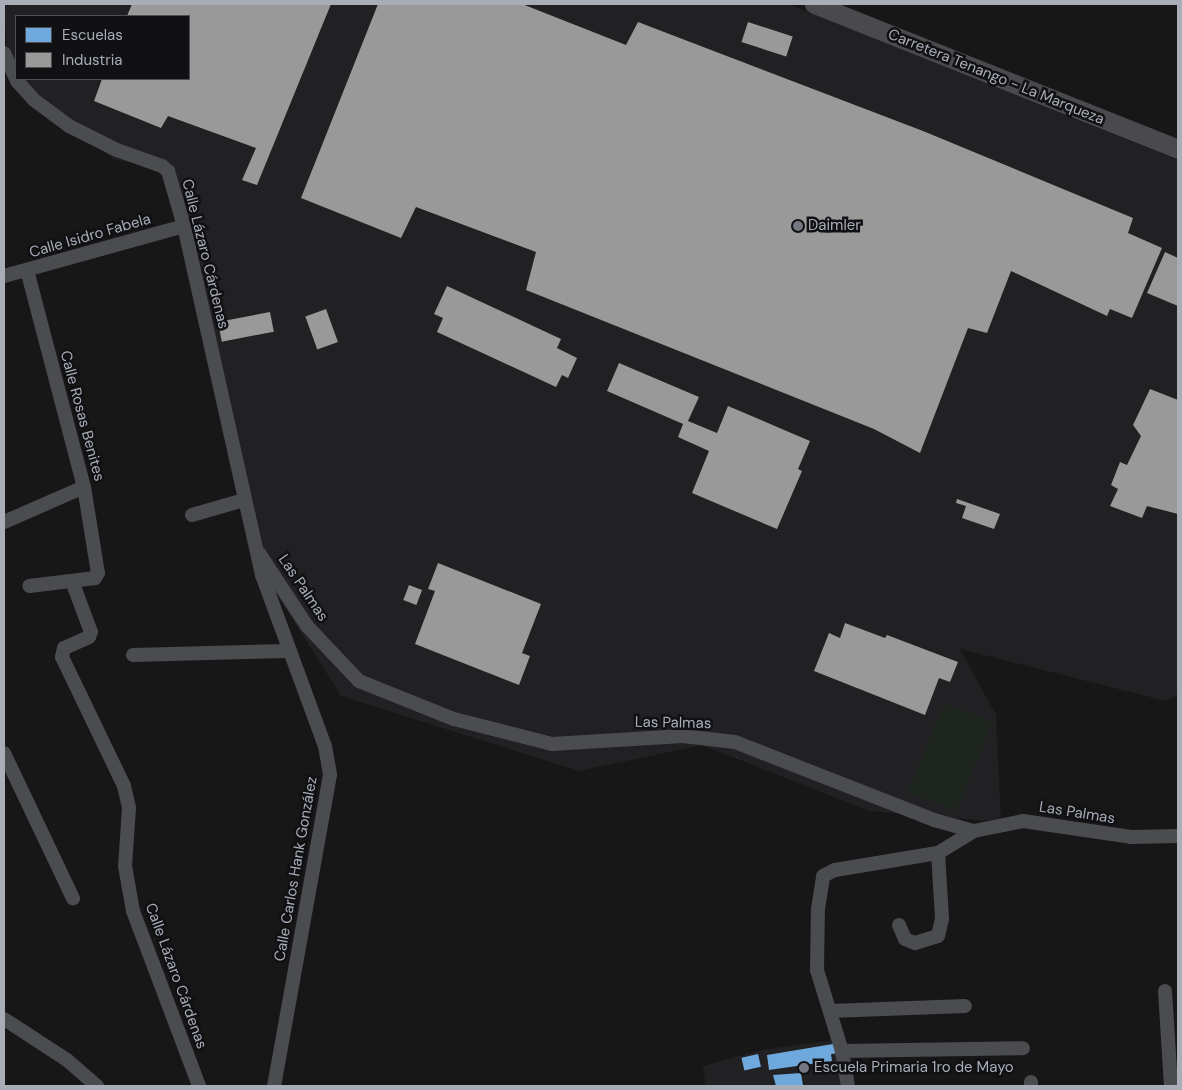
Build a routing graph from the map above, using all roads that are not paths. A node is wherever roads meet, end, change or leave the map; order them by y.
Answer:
1 (814, 4) edge
2 (4, 53) edge
3 (15, 73) edge
4 (19, 80) edge
5 (1178, 149) edge
6 (184, 226) junction
7 (27, 270) junction
8 (4, 276) edge
9 (84, 487) junction
10 (244, 500) junction
11 (192, 515) dead end
12 (4, 522) edge
13 (256, 548) junction
14 (72, 581) junction
15 (29, 586) dead end
16 (290, 651) junction
17 (133, 656) dead end
18 (4, 753) edge
19 (974, 831) junction
20 (1178, 836) edge
21 (938, 853) junction
22 (74, 898) dead end
23 (899, 925) dead end
24 (1165, 991) dead end
25 (965, 1006) dead end
26 (830, 1011) junction
27 (4, 1020) edge
28 (1023, 1048) dead end
29 (842, 1051) junction
30 (97, 1086) edge
31 (198, 1086) edge
32 (274, 1086) edge
33 (848, 1086) edge
34 (1171, 1086) edge

1 - 5 main road, Carretera Tenango - La Marqueza
2 - 3 street, Calle Lázaro Cárdenas
4 - 6 street, Calle Lázaro Cárdenas
6 - 7 street, Calle Isidro Fabela
6 - 10 street, Calle Lázaro Cárdenas
7 - 8 street, Calle Isidro Fabela
7 - 9 street, Calle Rosas Benites
9 - 12 street
9 - 14 street, Calle Rosas Benites
10 - 11 street
10 - 13 street, Calle Lázaro Cárdenas
13 - 16 street, Calle Carlos Hank González
13 - 19 street, Las Palmas
14 - 15 street
14 - 31 street, Calle Lázaro Cárdenas
16 - 17 street
16 - 32 street, Calle Carlos Hank González
18 - 22 street
19 - 20 street, Las Palmas
19 - 21 street
21 - 23 street
21 - 26 street
24 - 34 street
25 - 26 street
26 - 29 street
27 - 30 street
28 - 29 street
29 - 33 street

